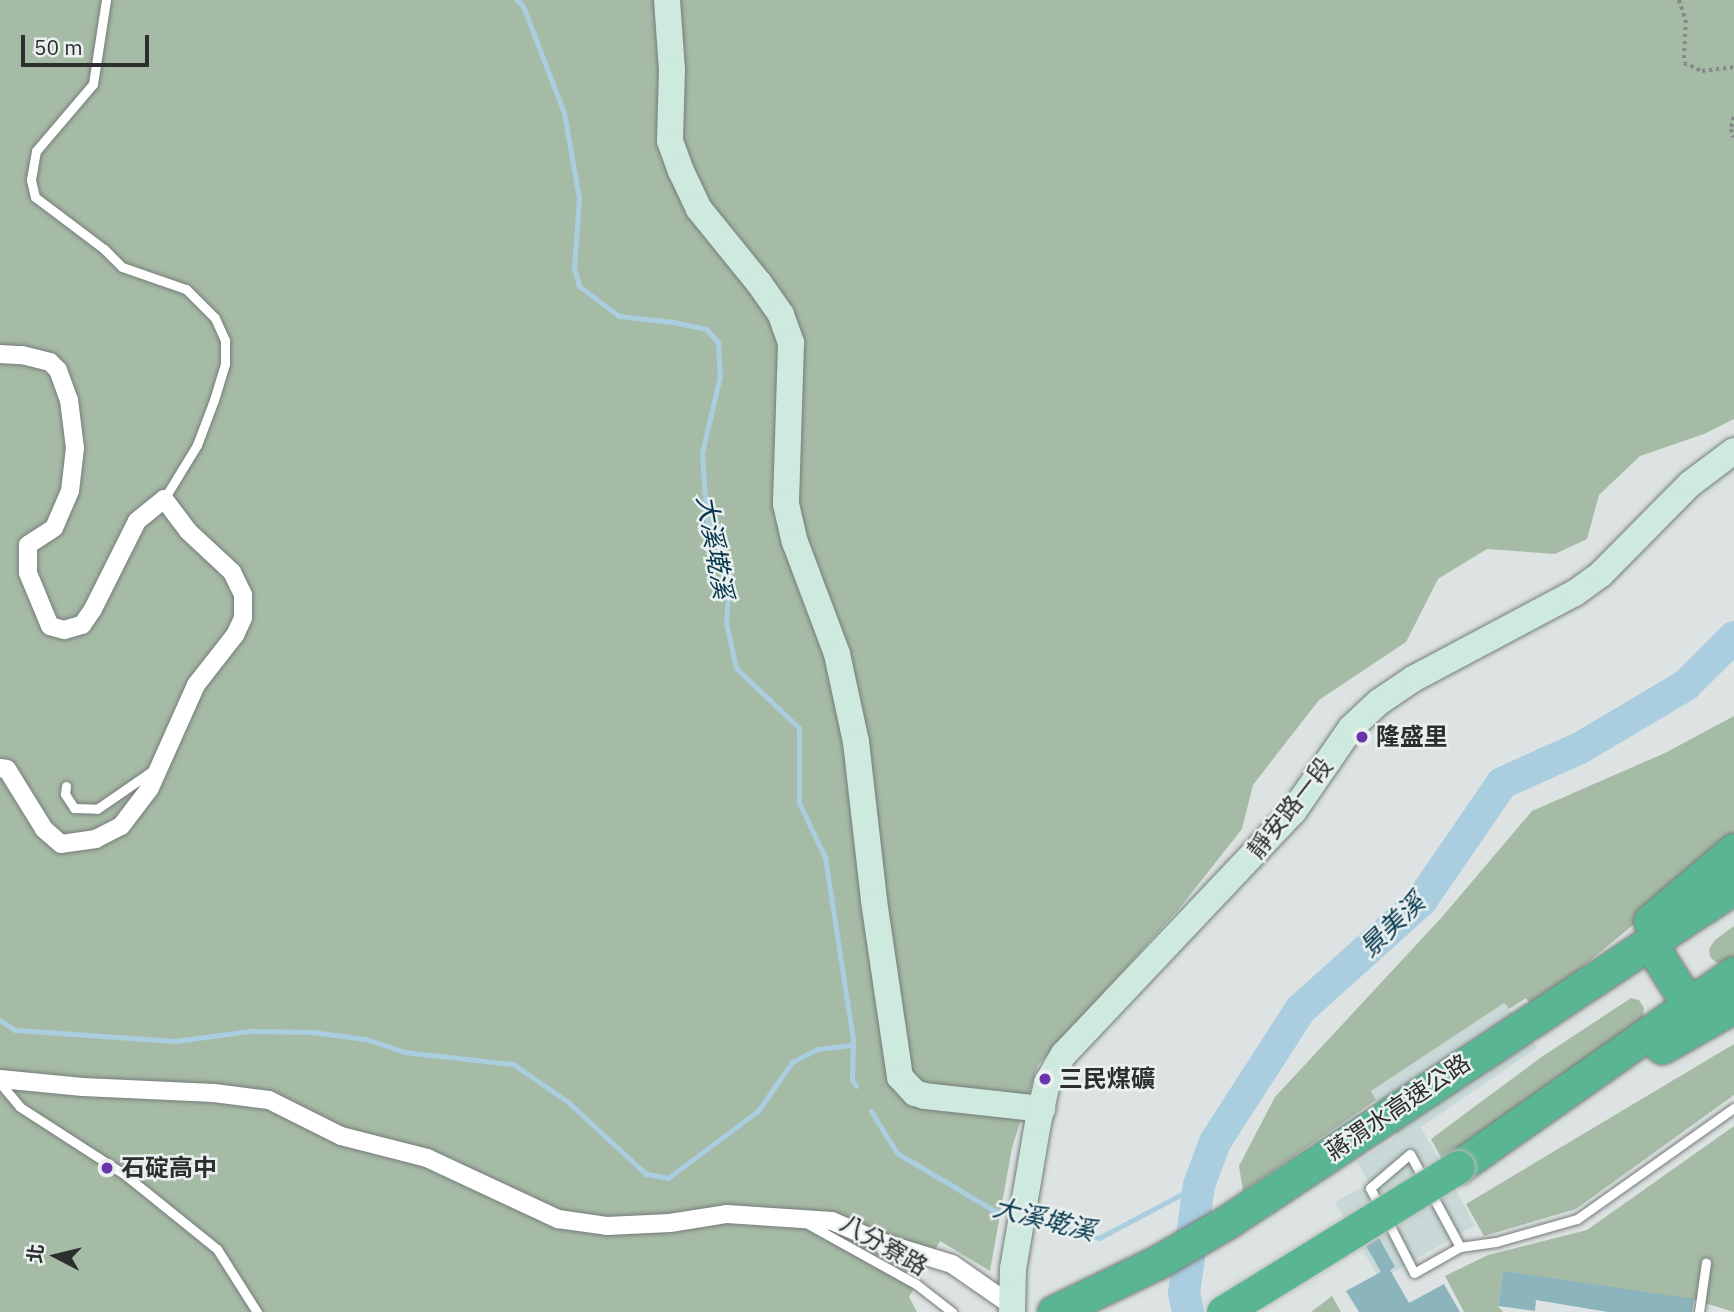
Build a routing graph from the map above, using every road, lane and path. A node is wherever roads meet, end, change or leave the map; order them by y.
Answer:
1 (106, 0) edge
2 (667, 0) edge
3 (1679, 0) edge
4 (1734, 67) edge
5 (1734, 117) edge
6 (1734, 138) edge
7 (0, 354) edge
8 (1734, 451) edge
9 (164, 499) junction
10 (159, 766) junction
11 (0, 768) edge
12 (66, 786) dead end
13 (1734, 850) edge
14 (1734, 887) edge
15 (1649, 942) junction
16 (1734, 973) edge
17 (1689, 1005) junction
18 (1734, 1006) edge
19 (1546, 1008) junction
20 (0, 1081) edge
21 (1734, 1108) edge
22 (1040, 1116) junction
23 (1458, 1167) junction
24 (794, 1217) junction
25 (1460, 1247) junction
26 (1706, 1262) dead end
27 (1012, 1308) edge
28 (257, 1312) edge
29 (952, 1312) edge
30 (1054, 1312) edge
31 (1223, 1312) edge
32 (1699, 1312) edge

1 - 9 lane
2 - 22 street
3 - 4 path
5 - 6 path
7 - 9 street
8 - 22 street, 靜安路一段
9 - 10 street
10 - 11 street
10 - 12 lane
13 - 19 highway
14 - 15 highway, 蔣渭水高速公路
15 - 17 highway
15 - 19 highway, 蔣渭水高速公路
16 - 17 highway
17 - 23 highway
18 - 23 highway
19 - 30 highway, 蔣渭水高速公路
20 - 24 street
20 - 28 lane
21 - 25 lane
22 - 27 street, 靜安路一段
23 - 31 highway, bridge
24 - 27 street
24 - 29 lane, 八分寮路
25 - 25 lane
26 - 32 lane

